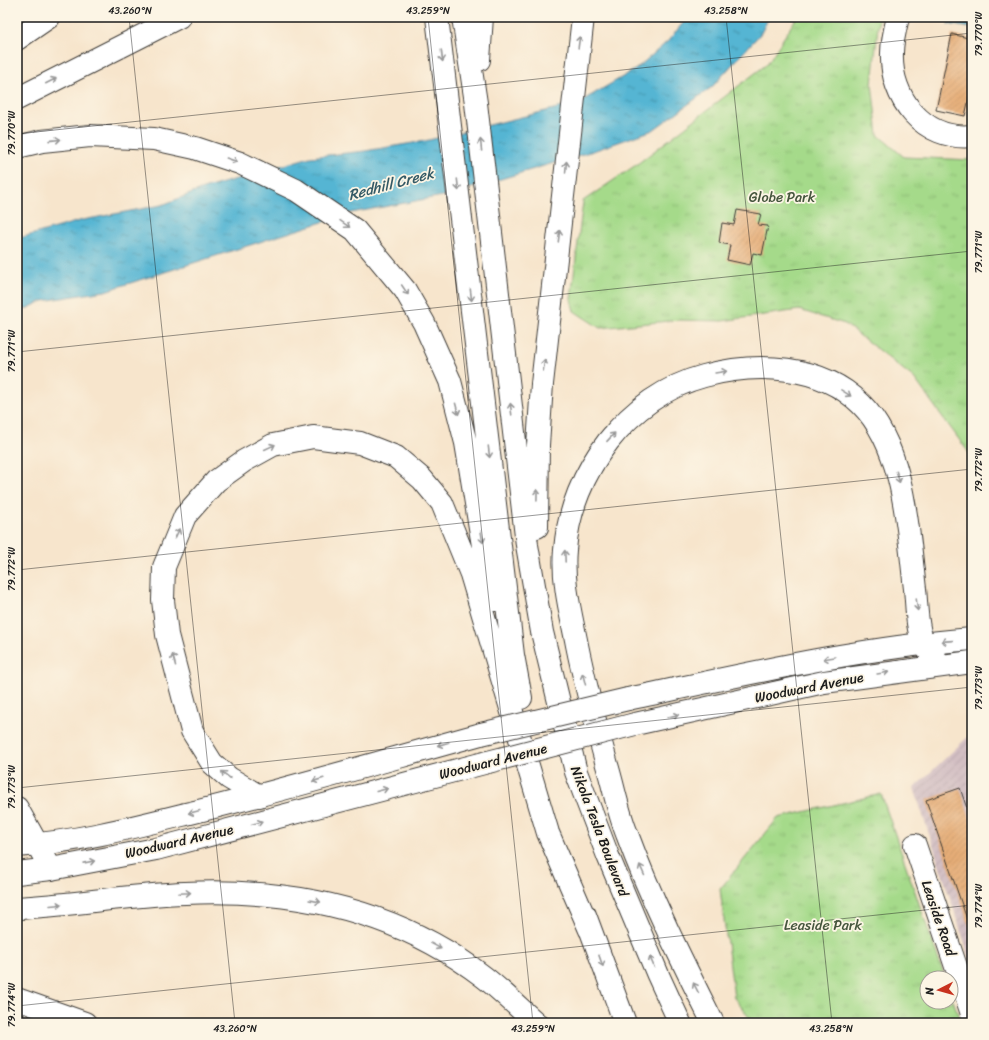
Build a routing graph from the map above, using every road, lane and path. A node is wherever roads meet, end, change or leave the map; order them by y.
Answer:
1 (49, 17) edge
2 (179, 17) edge
3 (438, 17) edge
4 (463, 17) edge
5 (482, 17) edge
6 (583, 17) edge
7 (898, 17) edge
8 (17, 39) edge
9 (17, 99) edge
10 (476, 103) junction
11 (972, 136) edge
12 (17, 147) edge
13 (542, 632) junction
14 (972, 639) edge
15 (923, 643) junction
16 (513, 655) junction
17 (972, 662) edge
18 (941, 665) junction
19 (259, 796) junction
20 (17, 808) edge
21 (28, 845) edge
22 (915, 845) dead end
23 (51, 869) junction
24 (17, 873) edge
25 (17, 908) edge
26 (590, 930) junction
27 (17, 999) edge
28 (972, 1014) edge
29 (85, 1023) edge
30 (536, 1023) edge
31 (625, 1023) edge
32 (680, 1023) edge
33 (713, 1023) edge

1 - 8 main road
9 -> 2 main road
3 -> 16 main road
4 - 10 main road
5 - 10 main road
13 -> 6 main road
7 - 11 main road
13 -> 10 main road
12 -> 16 main road
32 -> 13 main road, Nikola Tesla Boulevard
14 -> 15 main road, Woodward Avenue
15 - 18 main road
15 -> 19 main road, Woodward Avenue, bridge
33 -> 15 main road
16 - 26 main road
17 - 18 main road, Woodward Avenue
23 -> 18 main road, Woodward Avenue, bridge
19 -> 21 main road, Woodward Avenue
19 -> 26 main road
20 - 21 main road
21 - 23 main road
22 - 28 main road, Leaside Road
23 - 24 main road, Woodward Avenue
25 -> 30 main road
26 -> 31 main road
27 - 29 main road

